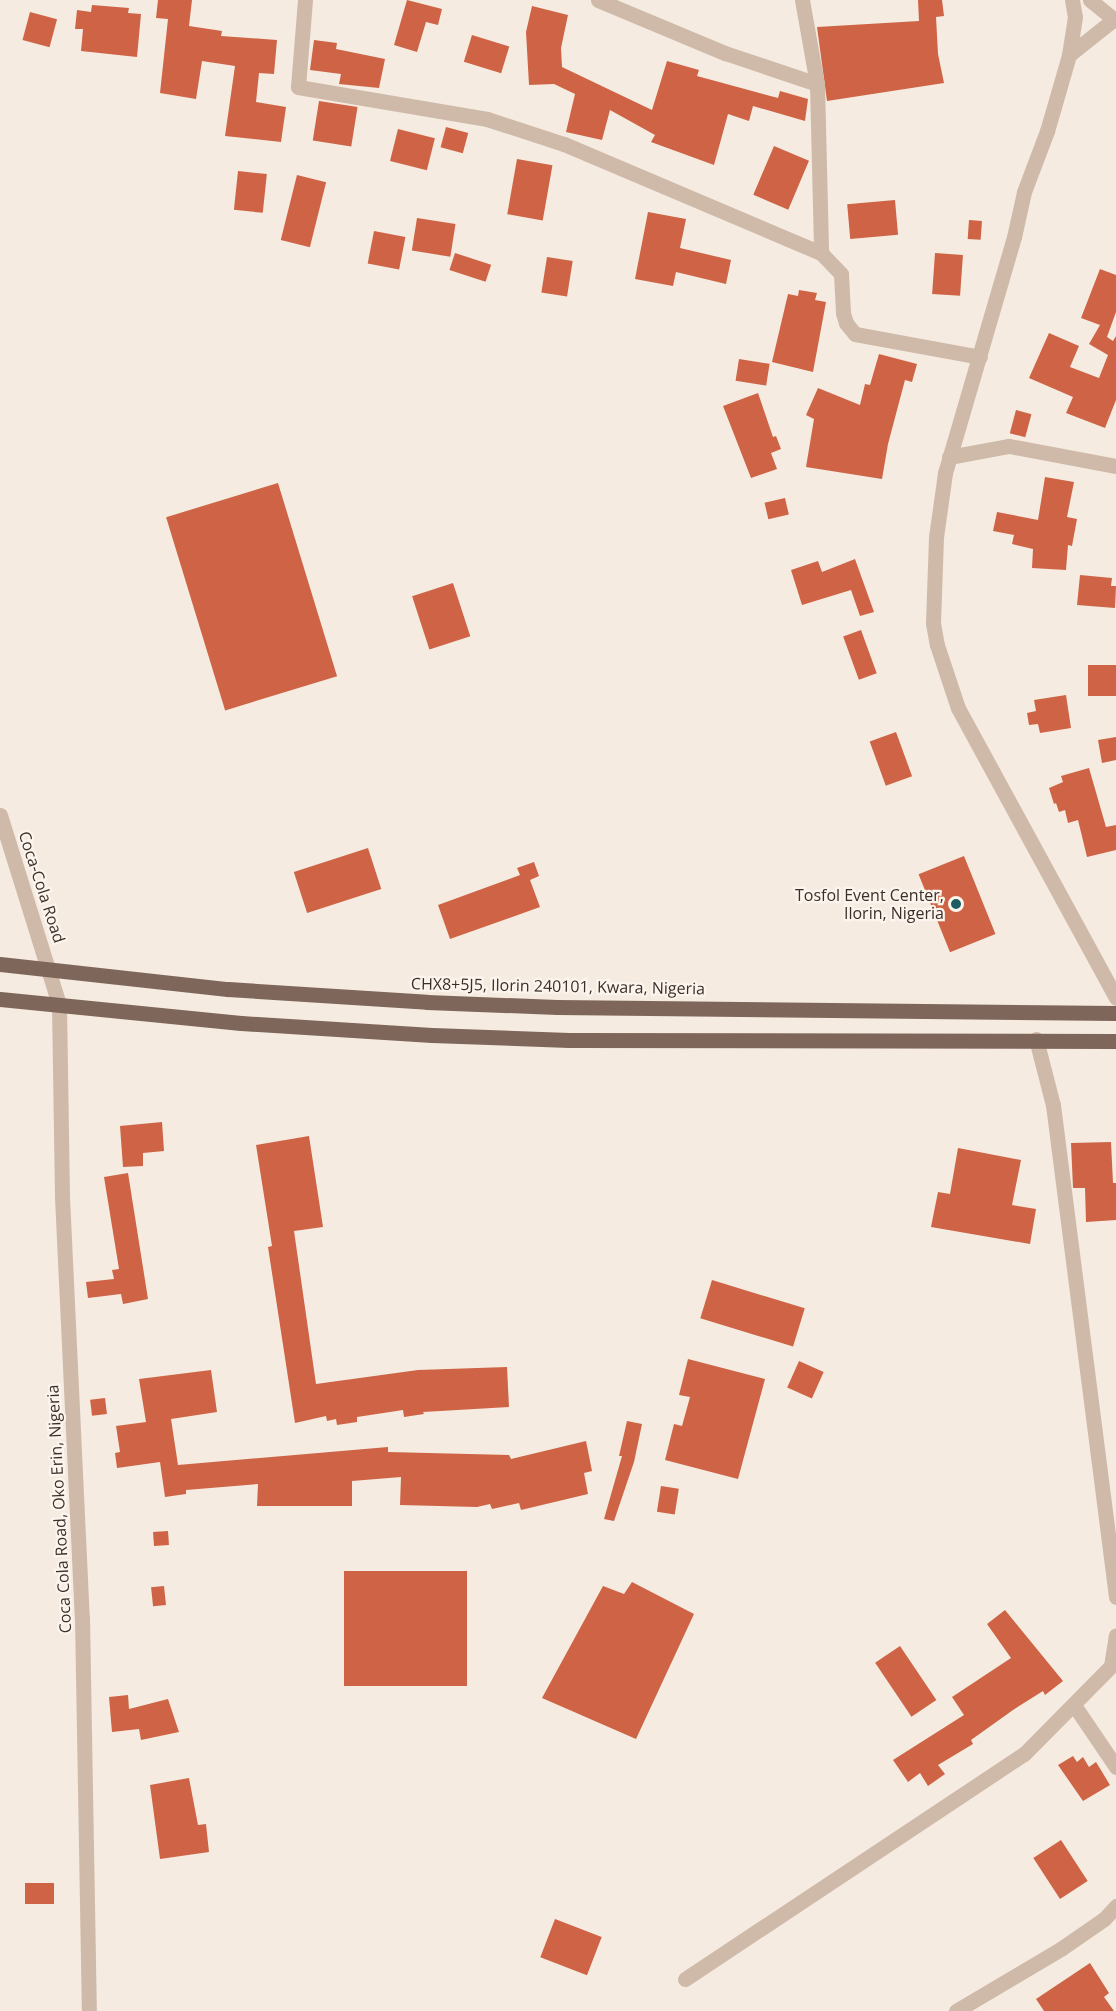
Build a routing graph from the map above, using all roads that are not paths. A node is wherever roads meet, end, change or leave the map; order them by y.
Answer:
1 (304, 0) edge
2 (598, 0) edge
3 (802, 0) edge
4 (1072, 0) edge
5 (1090, 0) edge
6 (1114, 21) edge
7 (1069, 55) junction
8 (817, 84) junction
9 (821, 253) junction
10 (980, 357) junction
11 (949, 457) junction
12 (1116, 466) edge
13 (0, 815) edge
14 (0, 964) edge
15 (49, 969) junction
16 (1116, 998) edge
17 (0, 999) edge
18 (59, 1005) junction
19 (1116, 1013) edge
20 (1036, 1040) junction
21 (1116, 1041) edge
22 (1116, 1597) edge
23 (1116, 1635) edge
24 (1074, 1705) junction
25 (1116, 1767) edge
26 (1116, 1906) edge
27 (685, 1979) dead end
28 (90, 2011) edge
29 (956, 2011) edge

1 - 9 street
2 - 8 street
3 - 8 street
4 - 7 street
5 - 6 street
6 - 7 street
7 - 10 street
8 - 9 street
9 - 10 street
10 - 11 street
11 - 12 street
11 - 16 street
13 - 15 street, Coca-Cola Road
14 - 15 main road, CHX8+5J5, Ilorin 240101, Kwara, Nigeria
15 - 18 street, Coca-Cola Road
15 - 19 main road, CHX8+5J5, Ilorin 240101, Kwara, Nigeria
17 - 18 main road
18 - 20 main road
18 - 28 street, Coca Cola Road, Oko Erin, Nigeria
20 - 21 main road
20 - 22 street
23 - 24 street
24 - 25 street
24 - 27 street
26 - 29 street

